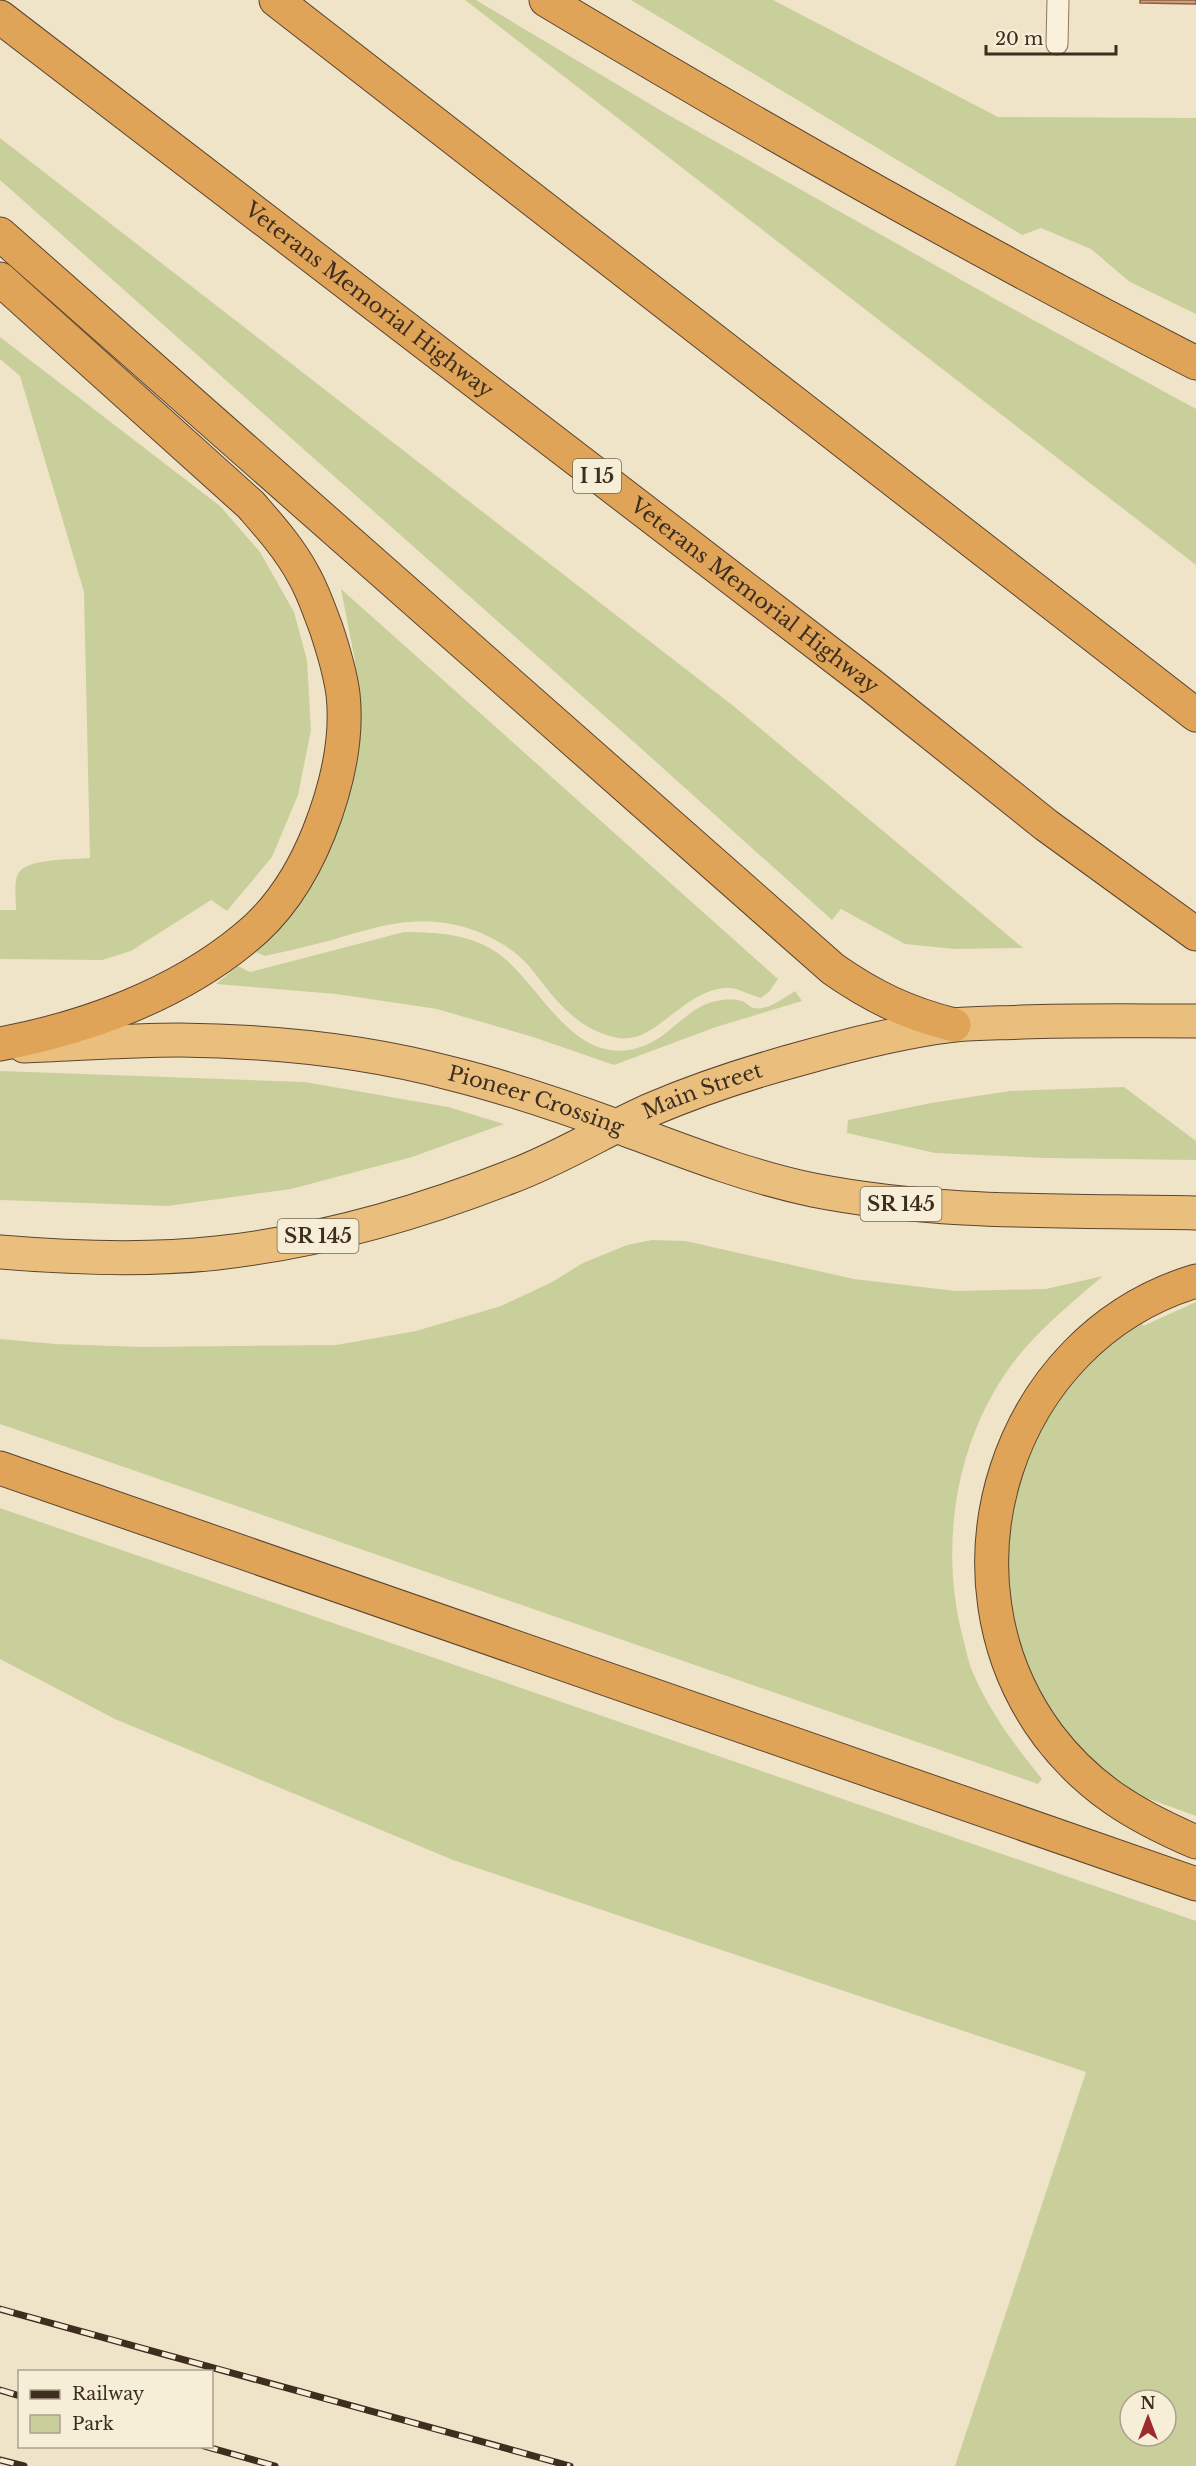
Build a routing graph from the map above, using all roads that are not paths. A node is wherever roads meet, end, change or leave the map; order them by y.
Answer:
1 (276, 0) edge
2 (546, 0) edge
3 (1058, 0) edge
4 (0, 17) edge
5 (1057, 44) dead end
6 (0, 234) edge
7 (0, 279) edge
8 (1196, 363) edge
9 (1196, 715) edge
10 (1196, 934) edge
11 (1196, 1021) edge
12 (954, 1025) junction
13 (0, 1046) edge
14 (617, 1126) junction
15 (1196, 1213) edge
16 (0, 1252) edge
17 (1196, 1281) edge
18 (0, 1468) edge
19 (1196, 1842) edge
20 (1196, 1884) edge

1 - 9 highway
2 - 8 highway
3 - 5 lane
4 - 10 highway, Veterans Memorial Highway / I 15
6 - 12 highway
7 - 13 highway
11 - 12 highway, Main Street / SR 145
12 - 14 highway, Main Street / SR 145
13 - 14 highway, Pioneer Crossing / SR 145
14 - 15 highway, Main Street / SR 145
14 - 16 highway, Pioneer Crossing / SR 145
17 - 19 highway
18 - 20 highway

